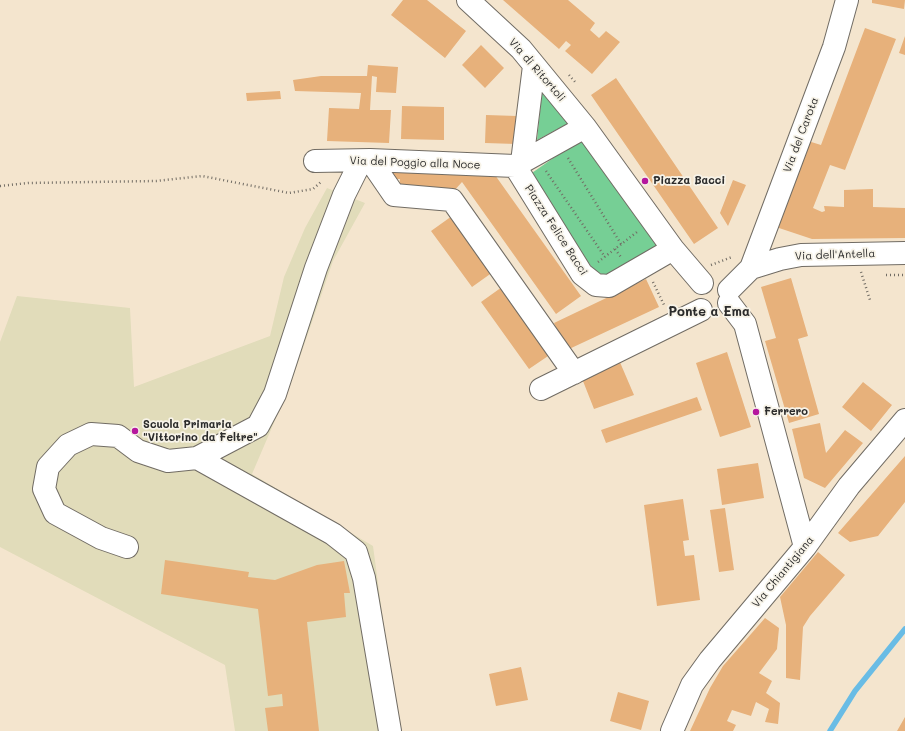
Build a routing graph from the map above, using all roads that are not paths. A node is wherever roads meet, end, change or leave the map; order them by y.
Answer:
1 (468, 0) edge
2 (847, 0) edge
3 (534, 66) junction
4 (585, 127) junction
5 (366, 160) junction
6 (325, 161) road end
7 (519, 164) junction
8 (673, 249) junction
9 (905, 253) edge
10 (754, 258) junction
11 (703, 275) junction
12 (729, 297) junction
13 (701, 310) junction
14 (574, 372) junction
15 (541, 389) dead end
16 (905, 420) edge
17 (198, 458) junction
18 (126, 547) dead end
19 (805, 547) junction
20 (390, 731) edge
21 (672, 731) edge

1 - 3 street, Via di Ritortoli
2 - 10 street, Via del Carota
3 - 4 street, Via di Ritortoli
3 - 7 street
4 - 7 street
4 - 8 street
5 - 6 street, Via del Poggio alla Noce
5 - 7 street, Via del Poggio alla Noce
5 - 14 street
5 - 17 street
7 - 8 street, Piazza Felice Bacci
8 - 11 street
9 - 10 street, Via dell'Antella
10 - 12 street, Via dell'Antella
11 - 12 street
11 - 13 street
12 - 13 street
12 - 19 street
13 - 14 street
14 - 15 street
16 - 19 street, Via Chiantigiana
17 - 18 street
17 - 20 street
19 - 21 street, Via Chiantigiana

